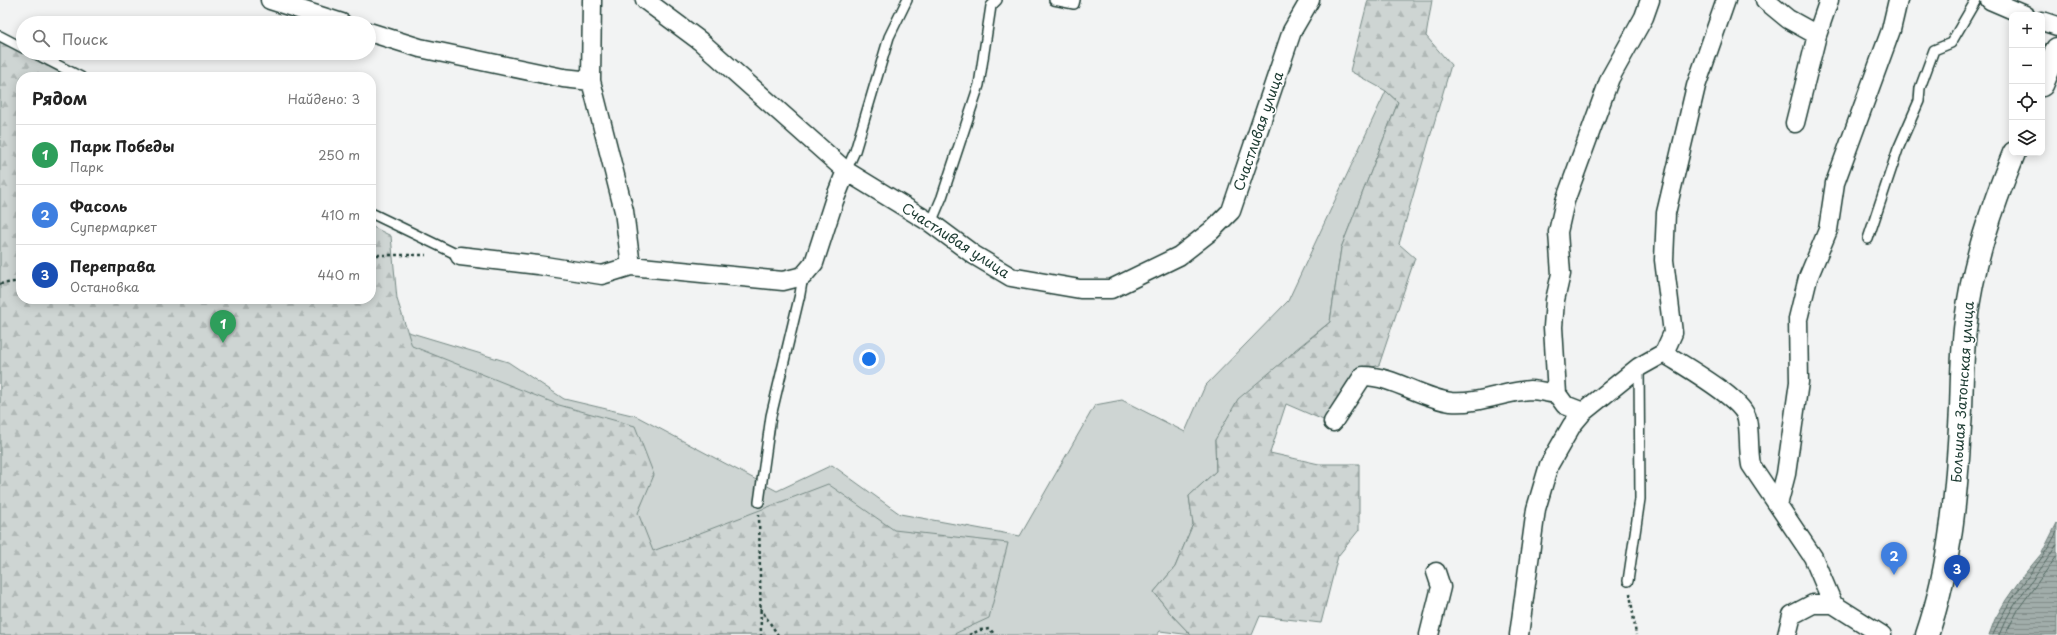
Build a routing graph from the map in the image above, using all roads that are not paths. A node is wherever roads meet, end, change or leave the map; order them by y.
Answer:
1 (270, 0) edge
2 (592, 0) edge
3 (645, 0) edge
4 (907, 0) edge
5 (997, 0) edge
6 (1054, 0) edge
7 (1076, 0) edge
8 (1310, 0) edge
9 (1650, 0) edge
10 (1726, 0) edge
11 (1765, 0) edge
12 (1828, 0) edge
13 (1898, 0) edge
14 (1976, 0) edge
15 (1990, 0) edge
16 (2018, 12) edge
17 (320, 16) edge
18 (2045, 22) edge
19 (2057, 26) edge
20 (376, 34) edge
21 (1817, 35) junction
22 (0, 36) edge
23 (16, 44) edge
24 (2057, 49) edge
25 (48, 60) edge
26 (71, 72) edge
27 (591, 81) junction
28 (2042, 84) edge
29 (1795, 123) dead end
30 (2013, 156) edge
31 (846, 171) junction
32 (376, 215) edge
33 (931, 223) junction
34 (1868, 239) dead end
35 (460, 256) joint
36 (631, 266) junction
37 (803, 276) junction
38 (1664, 353) junction
39 (1639, 367) junction
40 (1557, 394) junction
41 (1583, 412) junction
42 (1334, 422) dead end
43 (759, 502) road end
44 (1778, 505) junction
45 (1436, 572) dead end
46 (1628, 581) road end
47 (1833, 604) junction
48 (1429, 635) edge
49 (1519, 635) edge
50 (1787, 635) edge
51 (1882, 635) edge
52 (1927, 635) edge

1 - 17 street
2 - 27 street
3 - 31 street, Счастливая улица
4 - 31 lane
5 - 33 lane
6 - 7 lane
8 - 33 street, Счастливая улица
9 - 40 street
10 - 38 street
11 - 21 street
12 - 21 street
13 - 44 street
14 - 34 lane
15 - 16 street
18 - 19 street
20 - 27 street
21 - 29 street
22 - 23 lane
24 - 28 street
25 - 26 lane
27 - 36 street
30 - 52 street, Большая Затонская улица
31 - 33 street, Счастливая улица
31 - 37 street
32 - 35 lane
35 - 36 street
36 - 37 street
37 - 43 lane
38 - 39 street
38 - 44 street
39 - 41 street
39 - 46 lane
40 - 41 street
40 - 42 street
41 - 49 street
44 - 47 street
45 - 48 street
47 - 50 street
47 - 51 street

